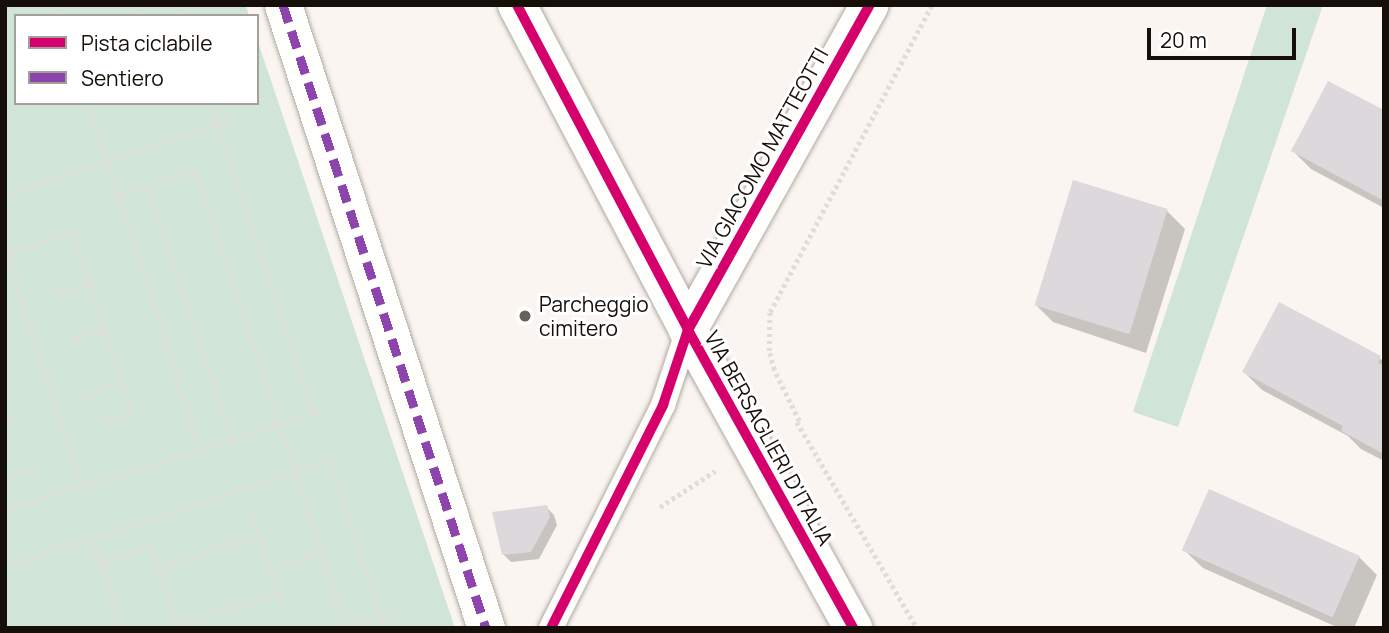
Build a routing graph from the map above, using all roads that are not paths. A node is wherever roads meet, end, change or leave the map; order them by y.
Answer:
1 (283, 5) edge
2 (517, 5) edge
3 (870, 5) edge
4 (688, 330) junction
5 (486, 628) edge
6 (551, 628) edge
7 (853, 628) edge

1 - 5 street
2 - 4 street, VIA BERSAGLIERI D'ITALIA
3 - 4 street, VIA GIACOMO MATTEOTTI
4 - 6 lane
4 - 7 street, VIA BERSAGLIERI D'ITALIA

